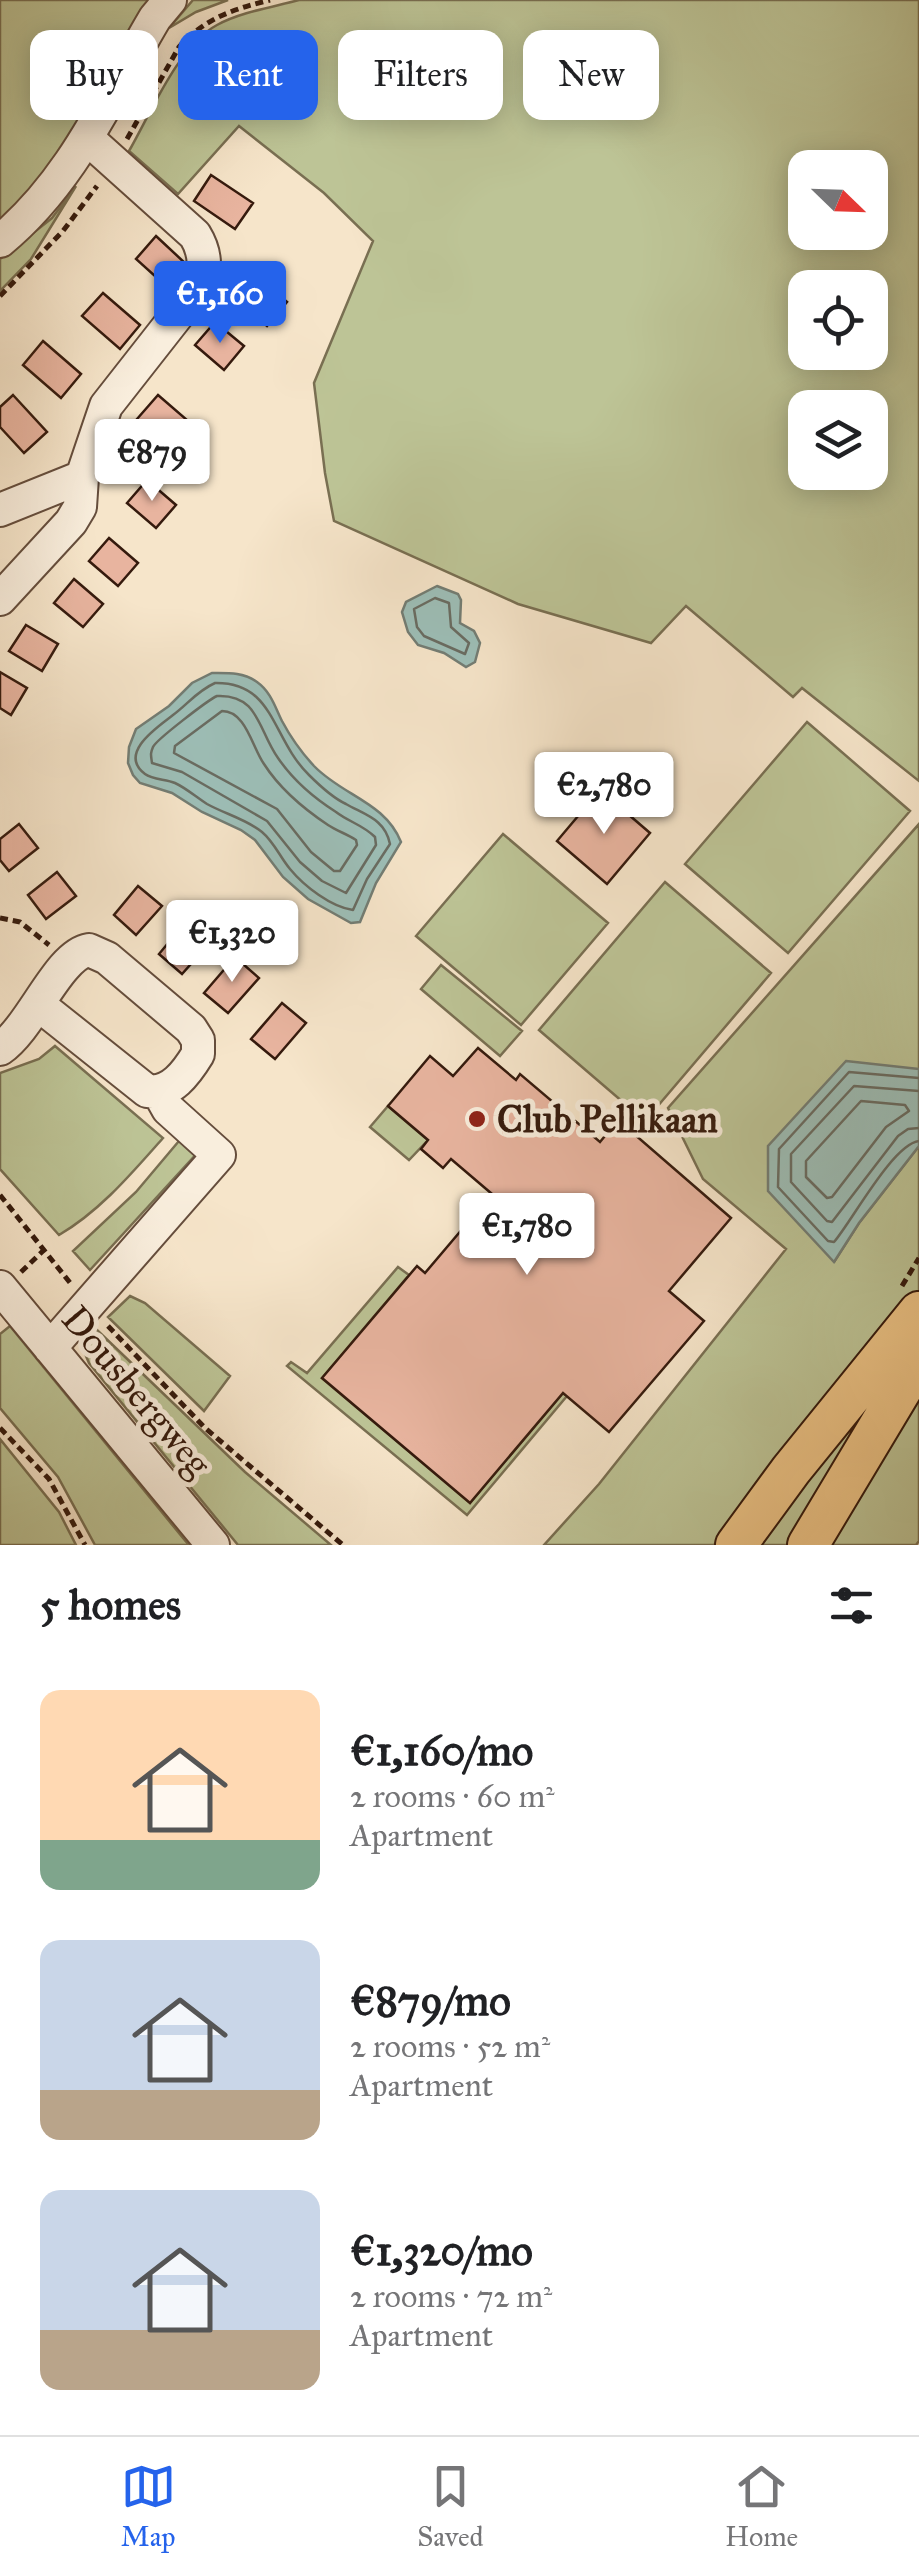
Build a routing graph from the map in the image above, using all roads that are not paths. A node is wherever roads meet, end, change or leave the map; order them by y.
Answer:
1 (170, 0) edge
2 (88, 139) junction
3 (0, 241) edge
4 (82, 477) junction
5 (0, 510) edge
6 (0, 598) edge
7 (39, 1005) junction
8 (0, 1049) edge
9 (159, 1092) junction
10 (0, 1287) edge
11 (919, 1312) edge
12 (50, 1348) junction
13 (919, 1360) edge
14 (213, 1545) edge
15 (736, 1545) edge
16 (808, 1545) edge

1 - 2 street
2 - 3 street
2 - 4 street
4 - 5 street
4 - 6 street
7 - 8 street
7 - 9 street
7 - 9 street
9 - 12 street
10 - 12 street, Dousbergweg
11 - 15 main road
12 - 14 street, Dousbergweg
13 - 16 main road

